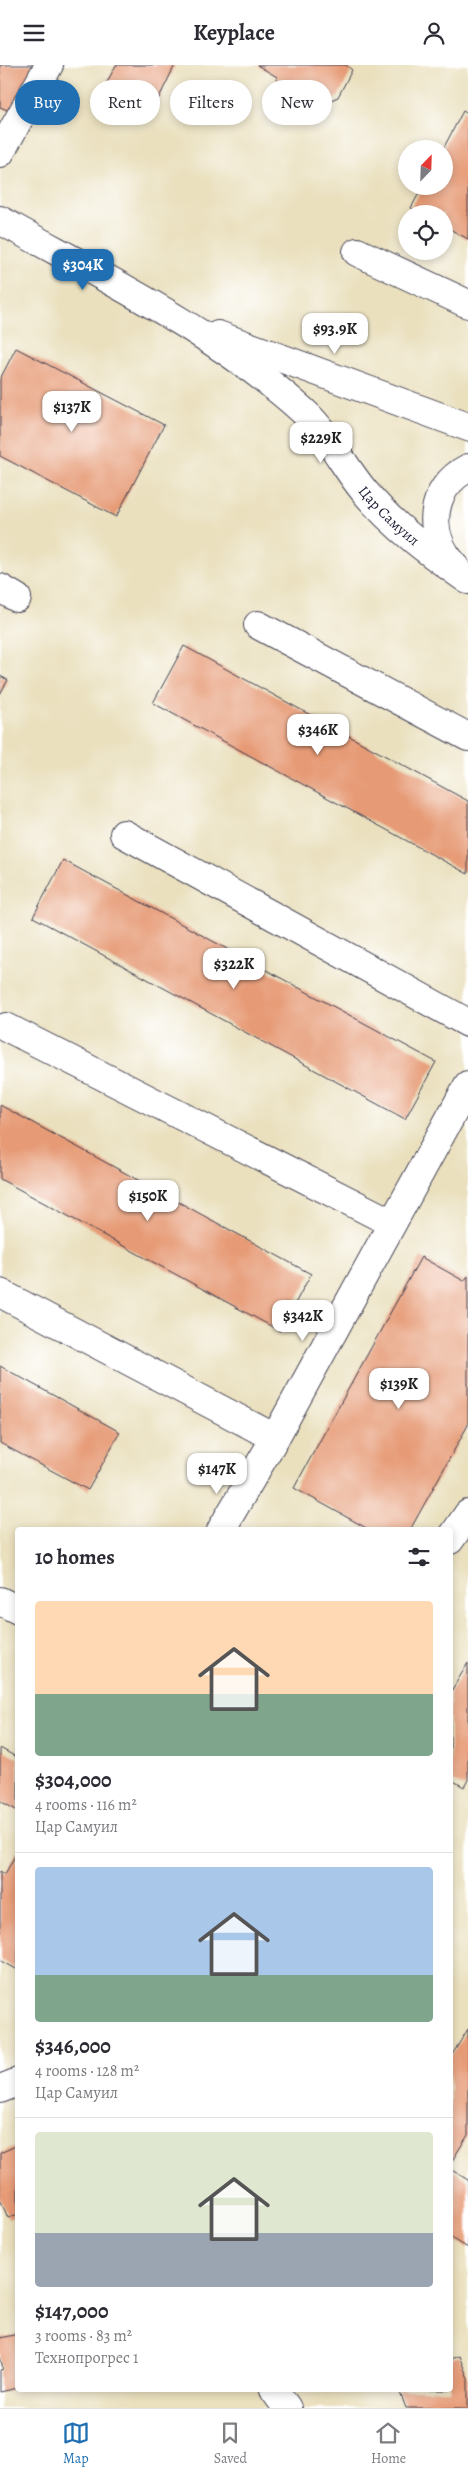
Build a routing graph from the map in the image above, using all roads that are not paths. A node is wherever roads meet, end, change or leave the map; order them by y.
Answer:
1 (49, 65) edge
2 (0, 153) edge
3 (0, 220) edge
4 (357, 252) dead end
5 (468, 304) edge
6 (187, 324) junction
7 (468, 427) edge
8 (468, 468) edge
9 (468, 580) edge
10 (258, 625) dead end
11 (468, 737) edge
12 (124, 834) dead end
13 (468, 1023) edge
14 (6, 1027) dead end
15 (468, 1085) edge
16 (392, 1223) junction
17 (0, 1293) edge
18 (275, 1437) junction
19 (468, 1514) edge
20 (223, 1527) edge
21 (453, 1536) edge
22 (0, 1601) edge
23 (15, 1608) edge
24 (15, 2083) edge
25 (0, 2089) edge
26 (275, 2392) edge
27 (287, 2408) edge

1 - 2 street
3 - 6 street, Цар Самуил
4 - 5 street
6 - 7 street, Цар Самуил
6 - 9 street, Цар Самуил
8 - 9 street
10 - 11 street
12 - 13 street
14 - 16 street
15 - 16 street
16 - 18 street
17 - 18 street
18 - 20 street
19 - 21 street
22 - 23 street
24 - 25 street
26 - 27 street

